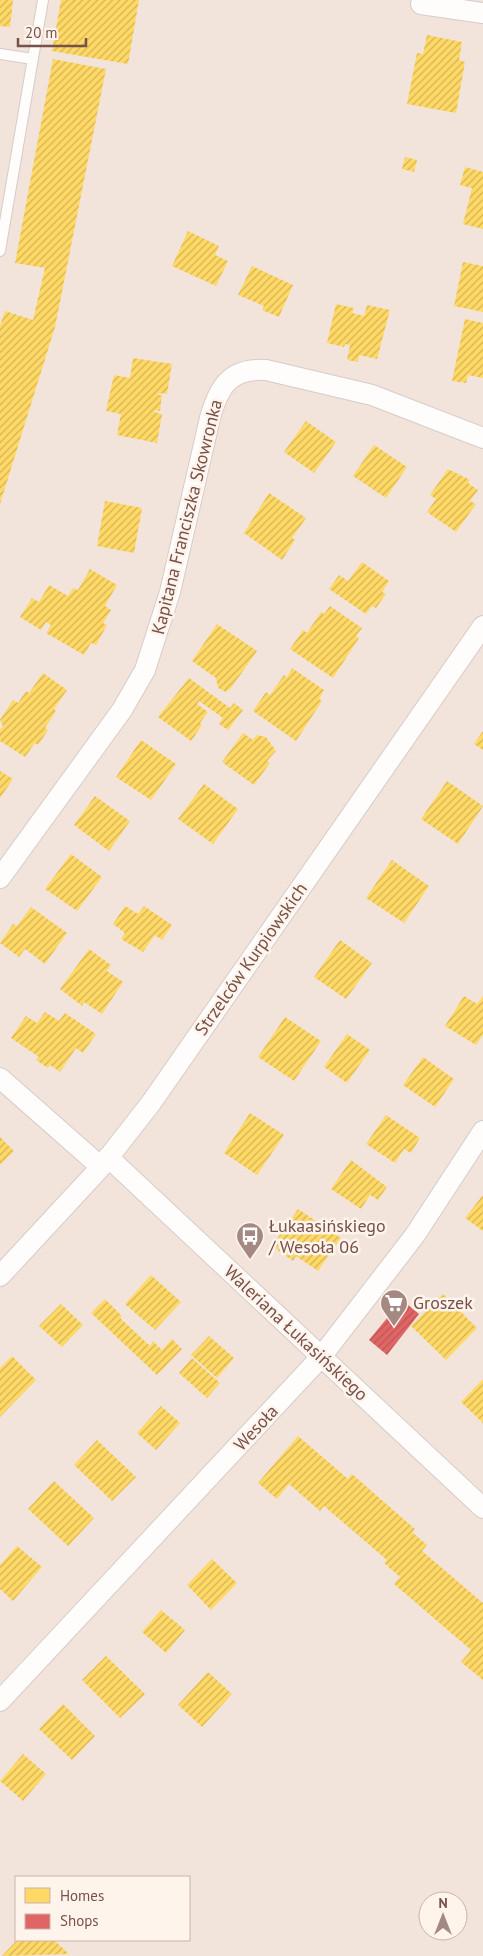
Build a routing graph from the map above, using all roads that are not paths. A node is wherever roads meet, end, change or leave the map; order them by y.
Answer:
1 (43, 0) edge
2 (421, 4) dead end
3 (483, 12) edge
4 (0, 54) edge
5 (33, 59) junction
6 (2, 223) edge
7 (0, 251) edge
8 (483, 438) edge
9 (483, 626) edge
10 (0, 878) edge
11 (0, 1078) edge
12 (483, 1131) edge
13 (104, 1162) junction
14 (0, 1276) edge
15 (321, 1357) junction
16 (483, 1508) edge
17 (0, 1702) edge

1 - 5 lane
2 - 3 street
4 - 5 lane
5 - 6 lane
6 - 7 lane
8 - 10 street, Kapitana Franciszka Skowronka
9 - 13 street, Strzelców Kurpiowskich
11 - 13 street, Waleriana Łukasińskiego
12 - 15 street, Wesoła
13 - 14 street, Strzelców Kurpiowskich
13 - 15 street, Waleriana Łukasińskiego
15 - 16 street, Waleriana Łukasińskiego
15 - 17 street, Wesoła

